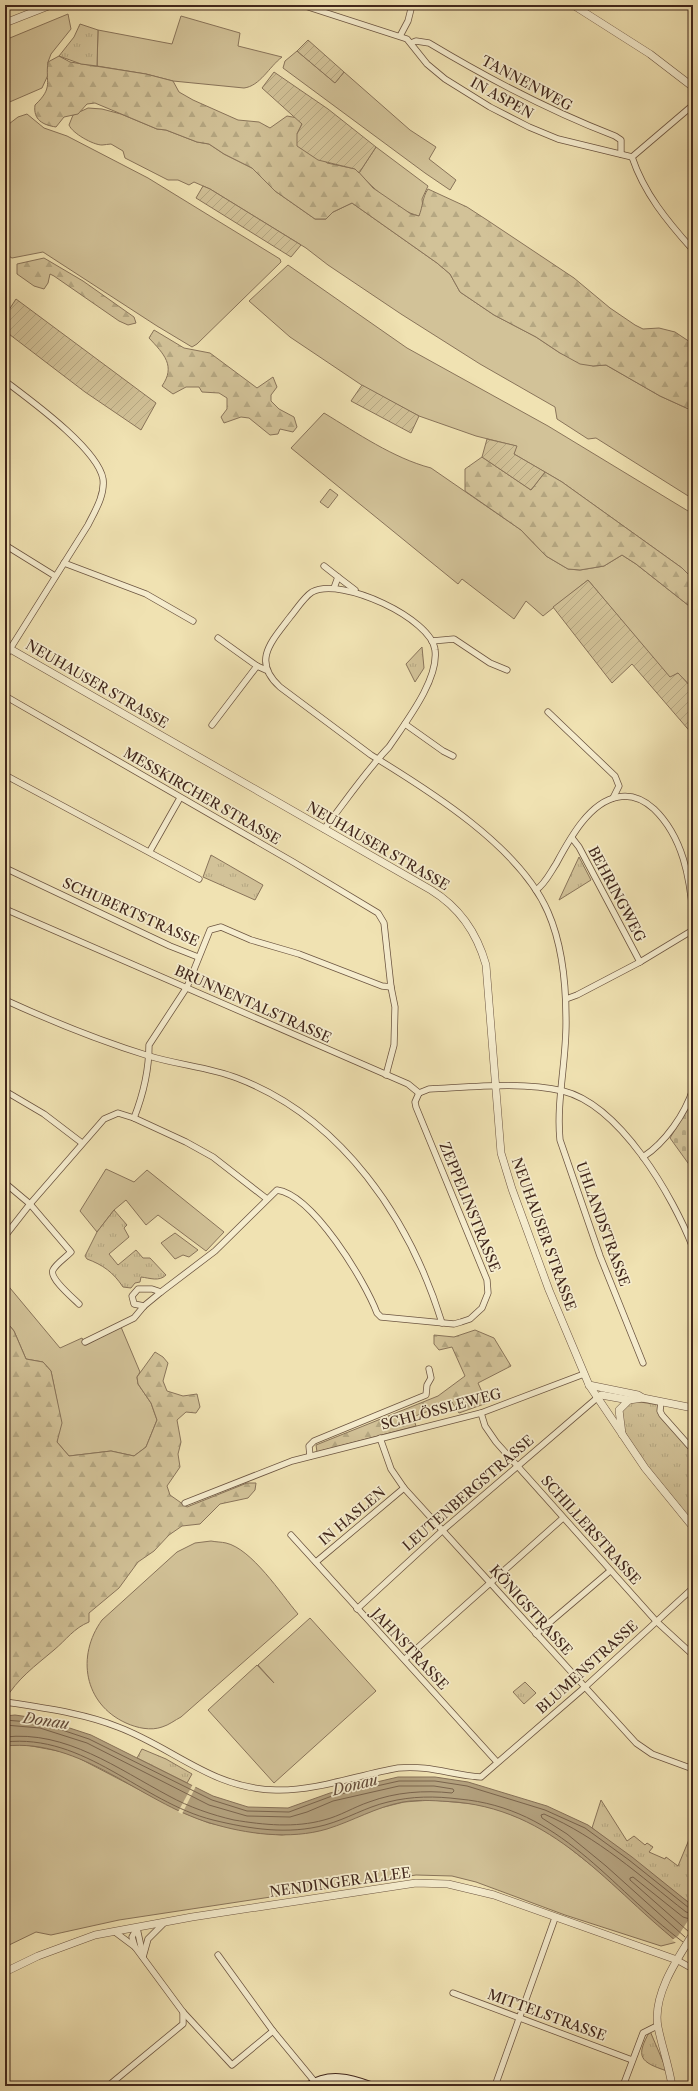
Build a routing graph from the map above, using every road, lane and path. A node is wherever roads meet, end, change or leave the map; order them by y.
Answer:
1 (51, 5) edge
2 (302, 5) edge
3 (412, 5) edge
4 (573, 5) edge
5 (5, 23) edge
6 (400, 36) junction
7 (411, 43) junction
8 (693, 87) edge
9 (693, 105) edge
10 (621, 154) junction
11 (632, 156) junction
12 (693, 250) edge
13 (5, 381) edge
14 (5, 545) edge
15 (64, 563) junction
16 (324, 566) dead end
17 (55, 576) junction
18 (338, 577) junction
19 (334, 588) junction
20 (356, 592) junction
21 (193, 621) dead end
22 (218, 638) dead end
23 (432, 641) junction
24 (7, 647) edge
25 (5, 657) edge
26 (257, 666) junction
27 (266, 670) junction
28 (507, 670) dead end
29 (5, 696) edge
30 (548, 712) dead end
31 (405, 724) junction
32 (212, 725) dead end
33 (453, 756) dead end
34 (378, 760) junction
35 (5, 775) edge
36 (180, 798) junction
37 (613, 798) junction
38 (324, 830) junction
39 (572, 838) junction
40 (150, 851) junction
41 (5, 868) edge
42 (199, 879) dead end
43 (536, 890) junction
44 (5, 910) edge
45 (693, 916) edge
46 (693, 930) edge
47 (198, 957) junction
48 (640, 962) junction
49 (187, 987) junction
50 (391, 987) junction
51 (566, 999) junction
52 (5, 1000) edge
53 (149, 1056) junction
54 (386, 1075) junction
55 (494, 1086) junction
56 (693, 1089) edge
57 (562, 1090) junction
58 (5, 1091) edge
59 (418, 1093) junction
60 (134, 1118) junction
61 (82, 1143) junction
62 (643, 1157) junction
63 (5, 1183) edge
64 (267, 1199) junction
65 (30, 1204) junction
66 (5, 1236) edge
67 (693, 1248) edge
68 (161, 1292) junction
69 (79, 1304) dead end
70 (144, 1306) junction
71 (442, 1322) junction
72 (85, 1342) dead end
73 (643, 1362) dead end
74 (429, 1369) dead end
75 (584, 1374) junction
76 (576, 1378) junction
77 (589, 1385) junction
78 (597, 1398) junction
79 (643, 1398) junction
80 (629, 1400) junction
81 (661, 1402) junction
82 (693, 1408) edge
83 (481, 1413) junction
84 (621, 1435) junction
85 (380, 1438) junction
86 (693, 1450) edge
87 (310, 1456) junction
88 (517, 1466) junction
89 (404, 1488) junction
90 (186, 1503) dead end
91 (563, 1518) junction
92 (693, 1527) edge
93 (443, 1530) junction
94 (291, 1535) dead end
95 (316, 1562) junction
96 (610, 1571) junction
97 (491, 1583) junction
98 (693, 1588) edge
99 (357, 1609) junction
100 (656, 1621) junction
101 (536, 1634) junction
102 (693, 1655) edge
103 (405, 1659) junction
104 (585, 1687) junction
105 (6, 1702) edge
106 (497, 1762) junction
107 (693, 1769) edge
108 (555, 1918) junction
109 (164, 1923) junction
110 (137, 1928) junction
111 (115, 1932) junction
112 (693, 1934) edge
113 (135, 1947) junction
114 (218, 1955) dead end
115 (143, 1957) junction
116 (677, 1960) junction
117 (693, 1968) edge
118 (5, 1972) edge
119 (453, 1993) dead end
120 (183, 2012) junction
121 (519, 2018) junction
122 (657, 2026) junction
123 (273, 2031) junction
124 (632, 2060) junction
125 (312, 2084) edge
126 (108, 2086) edge
127 (370, 2086) edge
128 (495, 2086) edge
129 (623, 2086) edge
130 (672, 2086) edge

1 - 5 street
2 - 6 street, IN ASPEN
3 - 6 street
4 - 8 street
6 - 7 street, IN ASPEN
7 - 10 street, IN ASPEN
7 - 10 street, TANNENWEG
9 - 11 street
10 - 11 street, IN ASPEN
11 - 12 street
13 - 15 street
14 - 17 street
15 - 17 street
15 - 21 street
16 - 18 street
17 - 24 street
18 - 19 street
18 - 20 street
19 - 20 street
19 - 27 street
20 - 23 street
22 - 26 street
23 - 28 street
23 - 31 street
24 - 25 street
24 - 38 street, NEUHAUSER STRASSE
26 - 27 street
26 - 32 street
27 - 34 street, UHLANDSTRASSE
29 - 36 street, MESSKIRCHER STRASSE
30 - 37 street
31 - 33 street
31 - 34 street
34 - 38 street
34 - 43 street, UHLANDSTRASSE
35 - 40 street
36 - 40 street
36 - 50 street, MESSKIRCHER STRASSE
37 - 39 street
37 - 45 street
38 - 55 street, NEUHAUSER STRASSE
39 - 43 street
39 - 48 street, BEHRINGWEG
40 - 42 street
41 - 47 street, SCHUBERTSTRASSE
43 - 51 street, UHLANDSTRASSE
44 - 49 street, BRUNNENTALSTRASSE
46 - 48 street
47 - 49 street
47 - 50 street, SCHUBERTSTRASSE
48 - 51 street
49 - 53 street
49 - 54 street, BRUNNENTALSTRASSE
50 - 54 street
51 - 57 street, UHLANDSTRASSE
52 - 53 street
53 - 60 street
53 - 71 street
54 - 59 street, BRUNNENTALSTRASSE
55 - 57 street
55 - 59 street
55 - 75 street, NEUHAUSER STRASSE
56 - 62 street
57 - 62 street
57 - 73 street, UHLANDSTRASSE
58 - 61 street
59 - 71 street, ZEPPELINSTRASSE
60 - 61 street
60 - 64 street
61 - 65 street
62 - 67 street
63 - 65 street
64 - 68 street
64 - 71 street, ZEPPELINSTRASSE
65 - 66 street
65 - 69 street
68 - 70 street
68 - 70 street
70 - 72 street
74 - 87 street, SCHLÖSSLEWEG
75 - 76 street, SCHLÖSSLEWEG
75 - 77 street, NEUHAUSER STRASSE
76 - 77 street
76 - 83 street, SCHLÖSSLEWEG
77 - 78 street, NEUHAUSER STRASSE
77 - 79 street
78 - 80 street
78 - 84 street, NEUHAUSER STRASSE
78 - 88 street, LEUTENBERGSTRASSE
79 - 80 street
79 - 81 street
80 - 84 street
81 - 82 street
81 - 86 street
83 - 85 street, SCHLÖSSLEWEG
83 - 88 street, SCHILLERSTRASSE
84 - 92 street, NEUHAUSER STRASSE
85 - 87 street, SCHLÖSSLEWEG
85 - 89 street, KÖNIGSTRASSE
87 - 90 street, SCHLÖSSLEWEG
88 - 91 street, SCHILLERSTRASSE
88 - 93 street, LEUTENBERGSTRASSE
89 - 93 street, KÖNIGSTRASSE
89 - 95 street, IN HASLEN
91 - 96 street, SCHILLERSTRASSE
91 - 97 street
93 - 97 street, KÖNIGSTRASSE
93 - 99 street, LEUTENBERGSTRASSE
94 - 95 street, JAHNSTRASSE
95 - 99 street, JAHNSTRASSE
96 - 100 street, SCHILLERSTRASSE
96 - 101 street
97 - 101 street, KÖNIGSTRASSE
97 - 103 street
98 - 100 street, BLUMENSTRASSE
99 - 103 street, JAHNSTRASSE
100 - 102 street, SCHILLERSTRASSE
100 - 104 street, BLUMENSTRASSE
101 - 104 street, KÖNIGSTRASSE
103 - 106 street, JAHNSTRASSE
104 - 106 street, BLUMENSTRASSE
104 - 107 street, KÖNIGSTRASSE
105 - 106 street
108 - 109 street, NENDINGER ALLEE
108 - 116 street, NENDINGER ALLEE
108 - 121 street
109 - 110 street, NENDINGER ALLEE
109 - 115 street
110 - 111 street, NENDINGER ALLEE
110 - 113 street
110 - 115 street
111 - 113 street
111 - 118 street, NENDINGER ALLEE
112 - 116 street
113 - 115 street
114 - 123 street
115 - 120 street
116 - 117 street
116 - 122 street
119 - 121 street, MITTELSTRASSE
120 - 123 street
120 - 126 street
121 - 124 street, MITTELSTRASSE
121 - 128 street
122 - 124 street
122 - 130 street
123 - 125 street
124 - 129 street
125 - 127 main road

